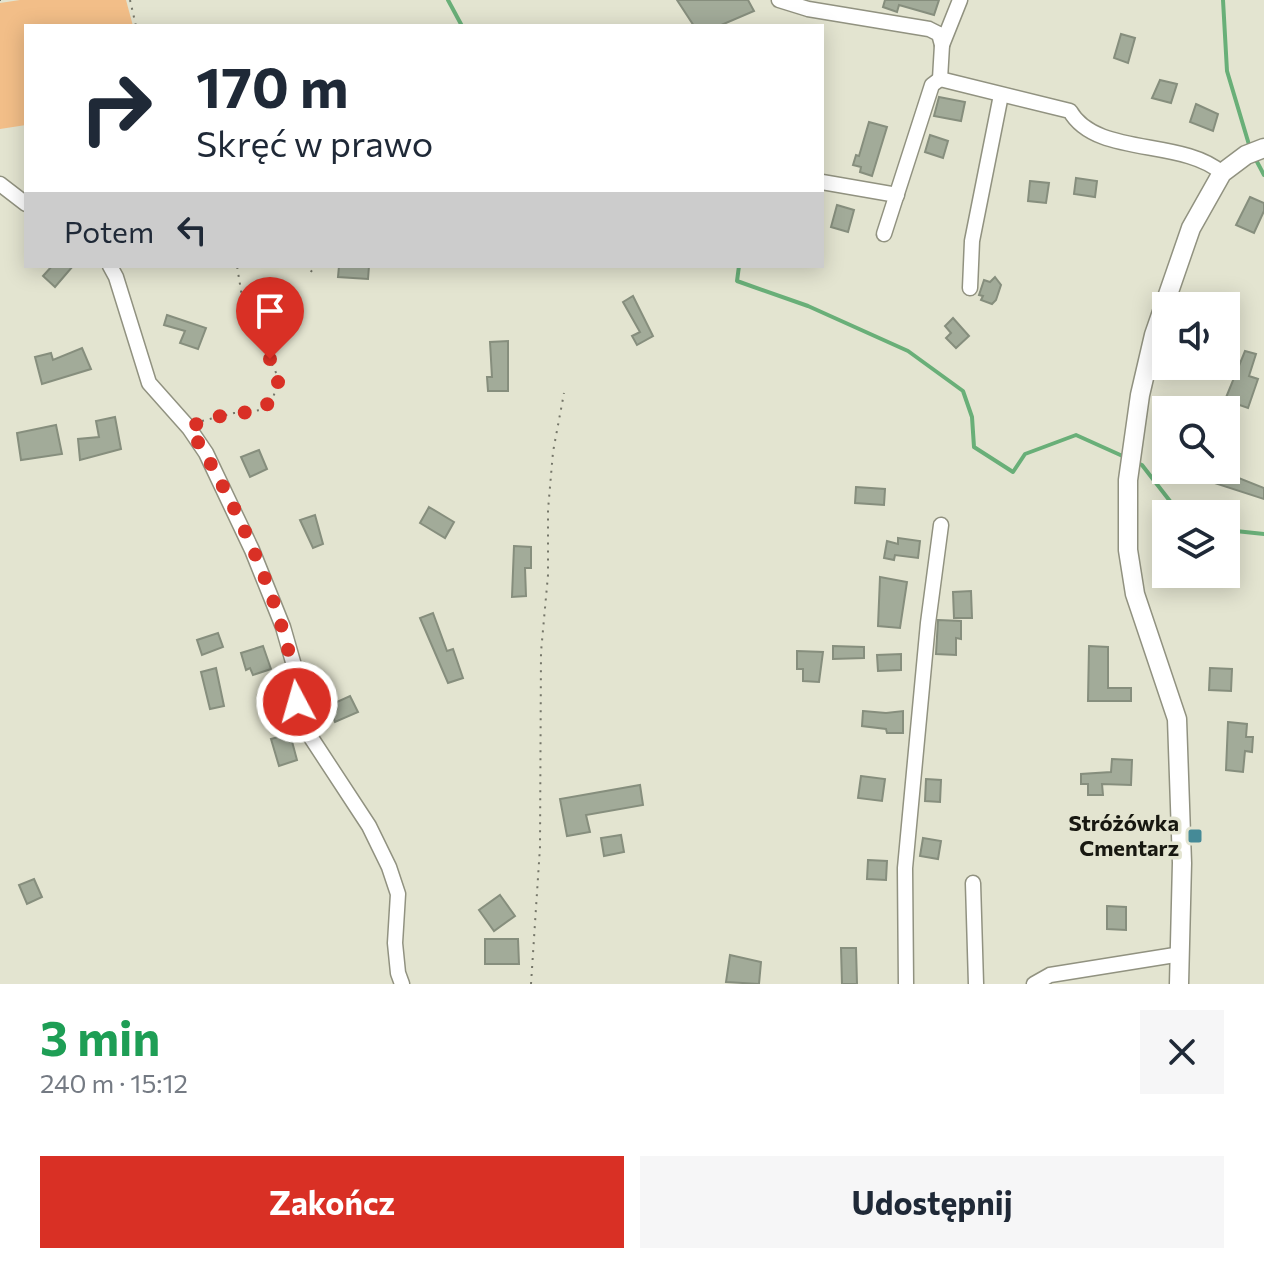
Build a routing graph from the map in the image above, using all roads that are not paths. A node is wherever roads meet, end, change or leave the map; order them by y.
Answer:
1 (779, 0) edge
2 (960, 0) edge
3 (942, 45) junction
4 (940, 79) junction
5 (1001, 95) junction
6 (1257, 151) edge
7 (1222, 173) junction
8 (824, 182) edge
9 (0, 184) edge
10 (897, 195) junction
11 (24, 202) edge
12 (884, 234) dead end
13 (111, 268) edge
14 (970, 288) dead end
15 (941, 525) dead end
16 (973, 883) dead end
17 (1181, 954) junction
18 (402, 984) edge
19 (906, 984) edge
20 (976, 984) edge
21 (1034, 984) edge
22 (1179, 984) edge

1 - 3 street
2 - 3 street
3 - 4 street
4 - 5 street
4 - 10 street
5 - 7 street
5 - 14 street
6 - 7 main road
7 - 17 main road
8 - 10 street
9 - 11 street
10 - 12 street
13 - 18 street
15 - 19 street
16 - 20 street
17 - 21 street
17 - 22 main road

